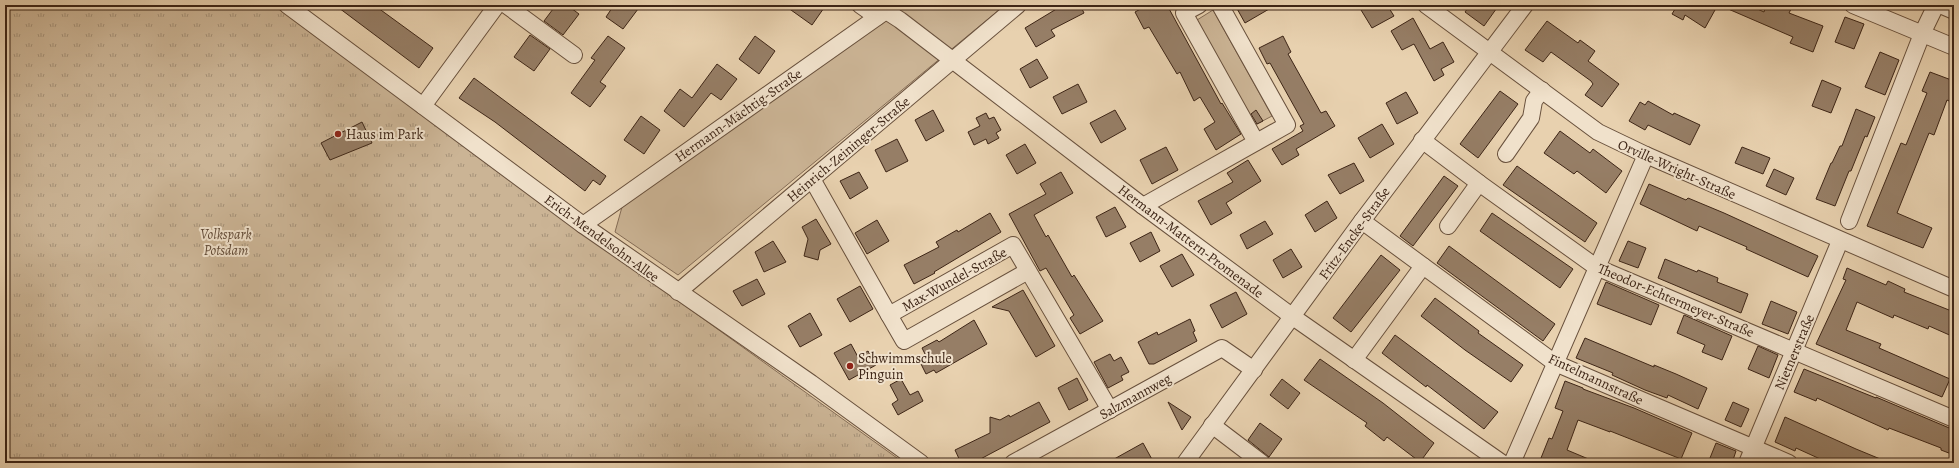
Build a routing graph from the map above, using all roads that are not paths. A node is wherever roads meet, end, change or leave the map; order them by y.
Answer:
1 (287, 5) edge
2 (497, 5) edge
3 (506, 5) edge
4 (860, 5) edge
5 (1018, 5) edge
6 (1199, 5) edge
7 (1220, 5) edge
8 (1426, 5) edge
9 (1525, 5) edge
10 (1853, 5) edge
11 (1936, 5) edge
12 (1940, 5) edge
13 (886, 11) edge
14 (1954, 11) edge
15 (1922, 34) junction
16 (1954, 47) edge
17 (1489, 53) junction
18 (574, 55) dead end
19 (953, 60) junction
20 (1542, 90) junction
21 (423, 106) junction
22 (1422, 140) junction
23 (1256, 142) junction
24 (1506, 154) dead end
25 (1646, 155) junction
26 (812, 179) junction
27 (1479, 184) junction
28 (1144, 206) junction
29 (1362, 221) junction
30 (1849, 221) dead end
31 (583, 225) junction
32 (1448, 226) dead end
33 (1840, 241) junction
34 (1423, 266) junction
35 (1596, 267) junction
36 (1028, 271) junction
37 (1954, 289) edge
38 (678, 292) junction
39 (890, 315) junction
40 (1293, 317) junction
41 (1794, 351) junction
42 (1354, 360) junction
43 (1555, 363) junction
44 (1254, 370) junction
45 (1110, 410) junction
46 (1954, 419) edge
47 (1212, 425) junction
48 (1754, 448) junction
49 (921, 463) edge
50 (1013, 463) edge
51 (1185, 463) edge
52 (1262, 463) edge
53 (1502, 463) edge
54 (1512, 463) edge
55 (1747, 463) edge
56 (1789, 463) edge

1 - 21 street, Erich-Mendelsohn-Allee
2 - 21 street
3 - 18 street
4 - 13 street, Hermann-Mattern-Promenade
5 - 19 street, Heinrich-Zeininger-Straße
6 - 23 street
7 - 23 street
8 - 17 street, Orville-Wright-Straße
9 - 17 street, Fritz-Encke-Straße
10 - 15 street
11 - 15 street
12 - 14 street
13 - 19 street, Hermann-Mattern-Promenade
13 - 31 street, Hermann-Mächtig-Straße
15 - 16 street
15 - 30 street
17 - 20 street, Orville-Wright-Straße
17 - 22 street, Fritz-Encke-Straße
19 - 26 street, Heinrich-Zeininger-Straße
19 - 28 street, Hermann-Mattern-Promenade
20 - 24 street
20 - 25 street, Orville-Wright-Straße
21 - 31 street, Erich-Mendelsohn-Allee
22 - 27 street, Theodor-Echtermeyer-Straße
22 - 29 street, Fritz-Encke-Straße
23 - 28 street
25 - 33 street, Orville-Wright-Straße
25 - 35 street
26 - 38 street, Heinrich-Zeininger-Straße
26 - 39 street, Max-Wundel-Straße
27 - 32 street
27 - 35 street, Theodor-Echtermeyer-Straße
28 - 40 street, Hermann-Mattern-Promenade
29 - 34 street, Fintelmannstraße
29 - 40 street, Fritz-Encke-Straße
31 - 38 street, Erich-Mendelsohn-Allee
33 - 37 street, Orville-Wright-Straße
33 - 41 street, Nietnerstraße
34 - 42 street
34 - 43 street, Fintelmannstraße
35 - 41 street, Theodor-Echtermeyer-Straße
35 - 43 street
36 - 39 street, Max-Wundel-Straße
36 - 39 street, Max-Wundel-Straße
36 - 45 street, Max-Wundel-Straße
38 - 49 street, Erich-Mendelsohn-Allee
40 - 42 street, Hermann-Mattern-Promenade
40 - 44 street, Fritz-Encke-Straße
41 - 46 street, Theodor-Echtermeyer-Straße
41 - 48 street, Nietnerstraße
42 - 53 street, Hermann-Mattern-Promenade
43 - 48 street, Fintelmannstraße
43 - 54 street
44 - 45 street, Salzmannweg
44 - 47 street, Fritz-Encke-Straße
45 - 50 street, Salzmannweg
47 - 51 street, Fritz-Encke-Straße
47 - 52 street
48 - 55 street, Nietnerstraße
48 - 56 street, Fintelmannstraße

